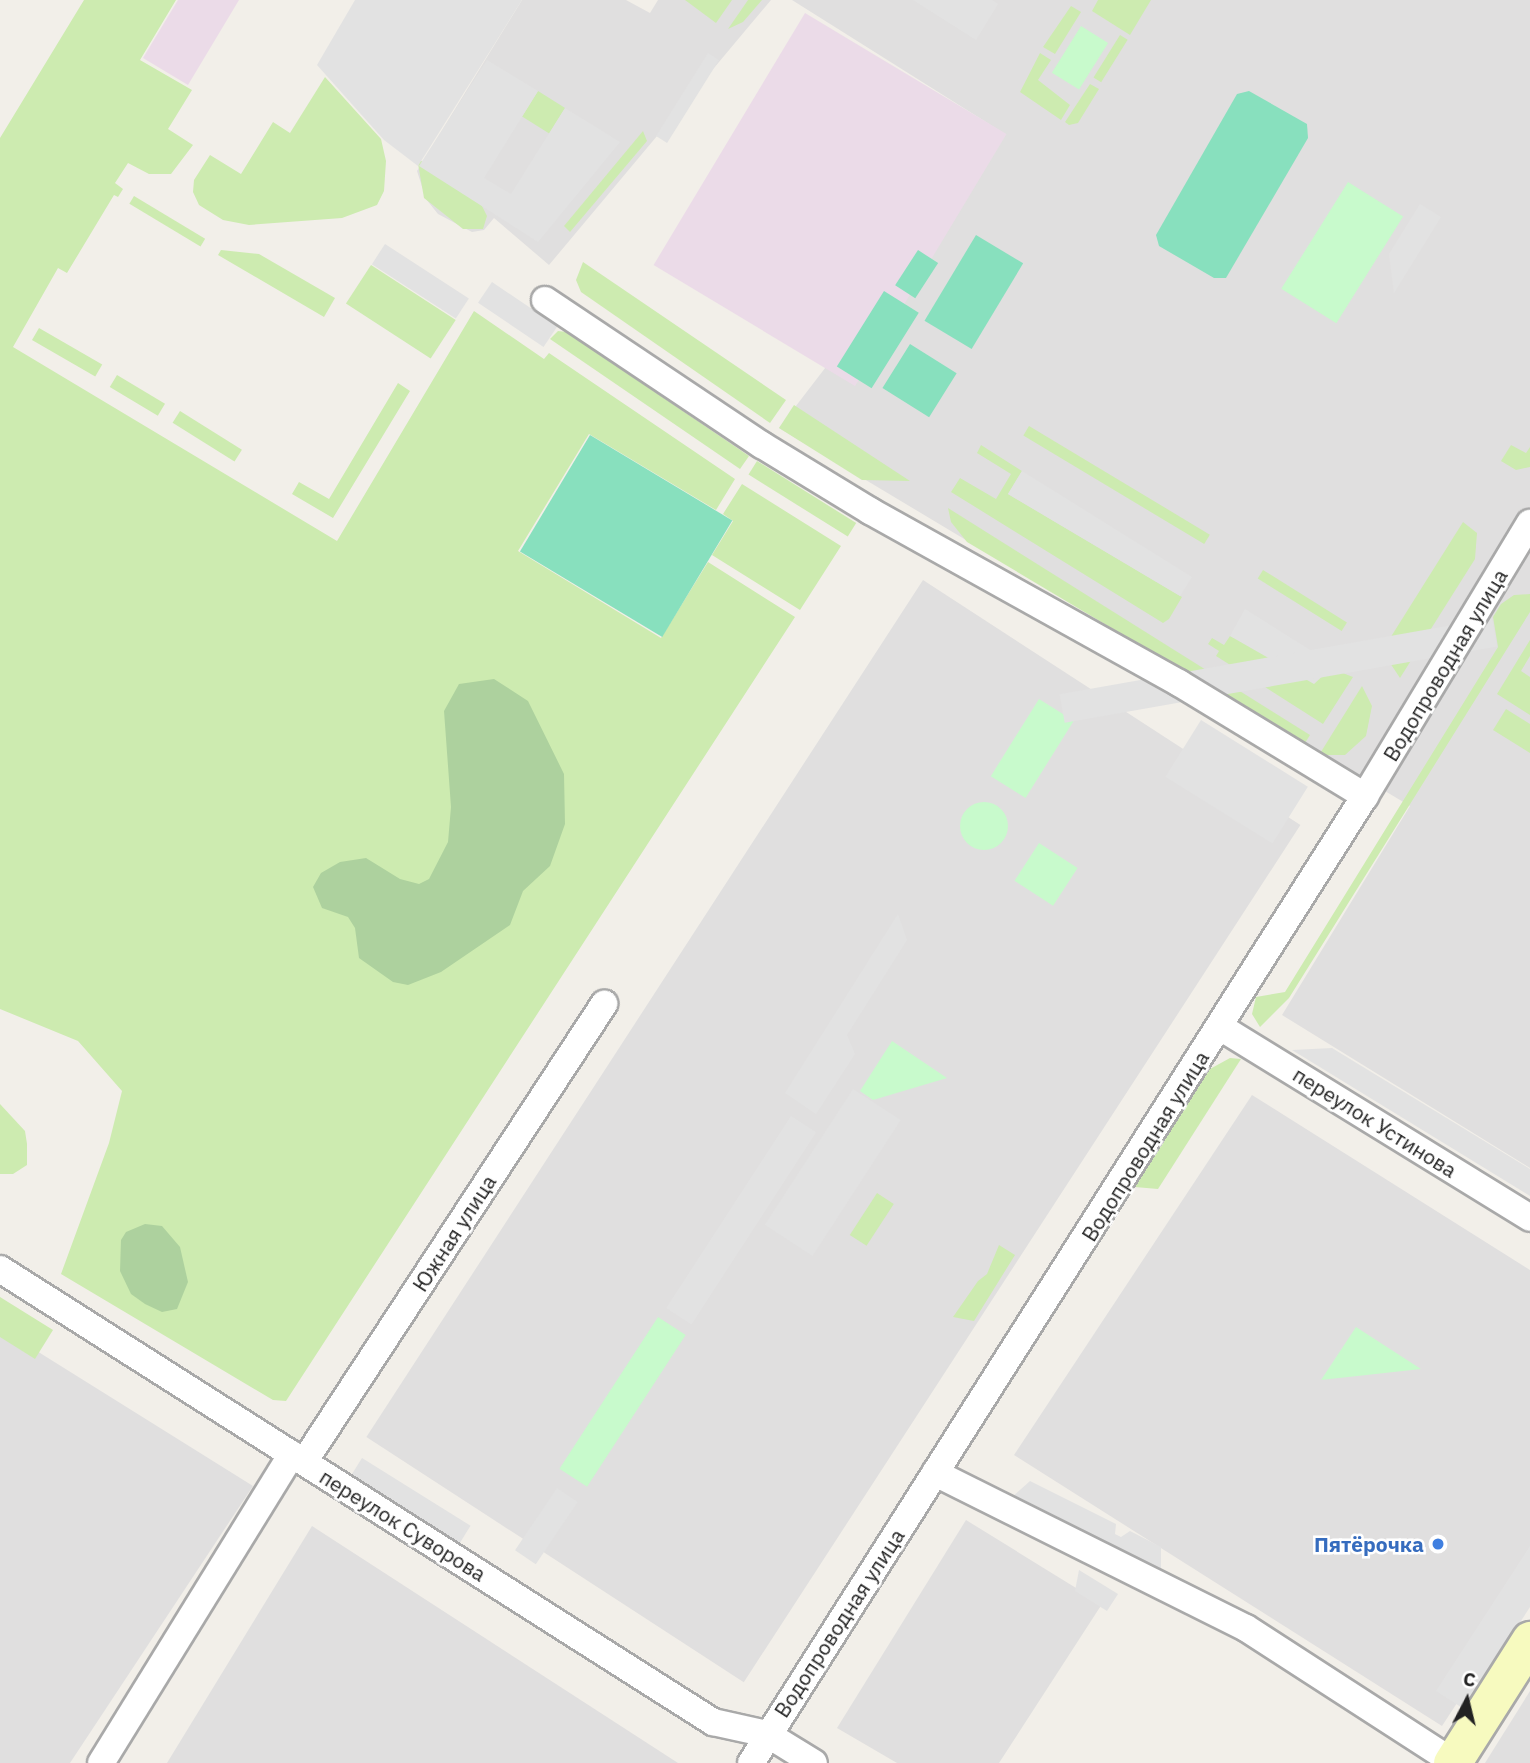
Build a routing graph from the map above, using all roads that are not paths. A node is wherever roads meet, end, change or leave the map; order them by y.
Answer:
1 (545, 300) dead end
2 (1530, 523) edge
3 (1366, 796) junction
4 (604, 1004) dead end
5 (1220, 1027) junction
6 (1530, 1218) edge
7 (0, 1269) edge
8 (298, 1458) junction
9 (934, 1473) junction
10 (1530, 1640) edge
11 (767, 1734) junction
12 (1452, 1762) edge
13 (101, 1763) edge
14 (751, 1763) edge
15 (814, 1763) edge

1 - 3 street
2 - 3 street, Водопроводная улица
3 - 5 street, Водопроводная улица
4 - 8 street, Южная улица
5 - 6 street, переулок Устинова
5 - 9 street, Водопроводная улица
7 - 8 street, переулок Суворова
8 - 11 street, переулок Суворова
8 - 13 street, Южная улица
9 - 11 street, Водопроводная улица
9 - 12 street
10 - 12 street
11 - 14 street, Водопроводная улица
11 - 15 street, переулок Суворова

